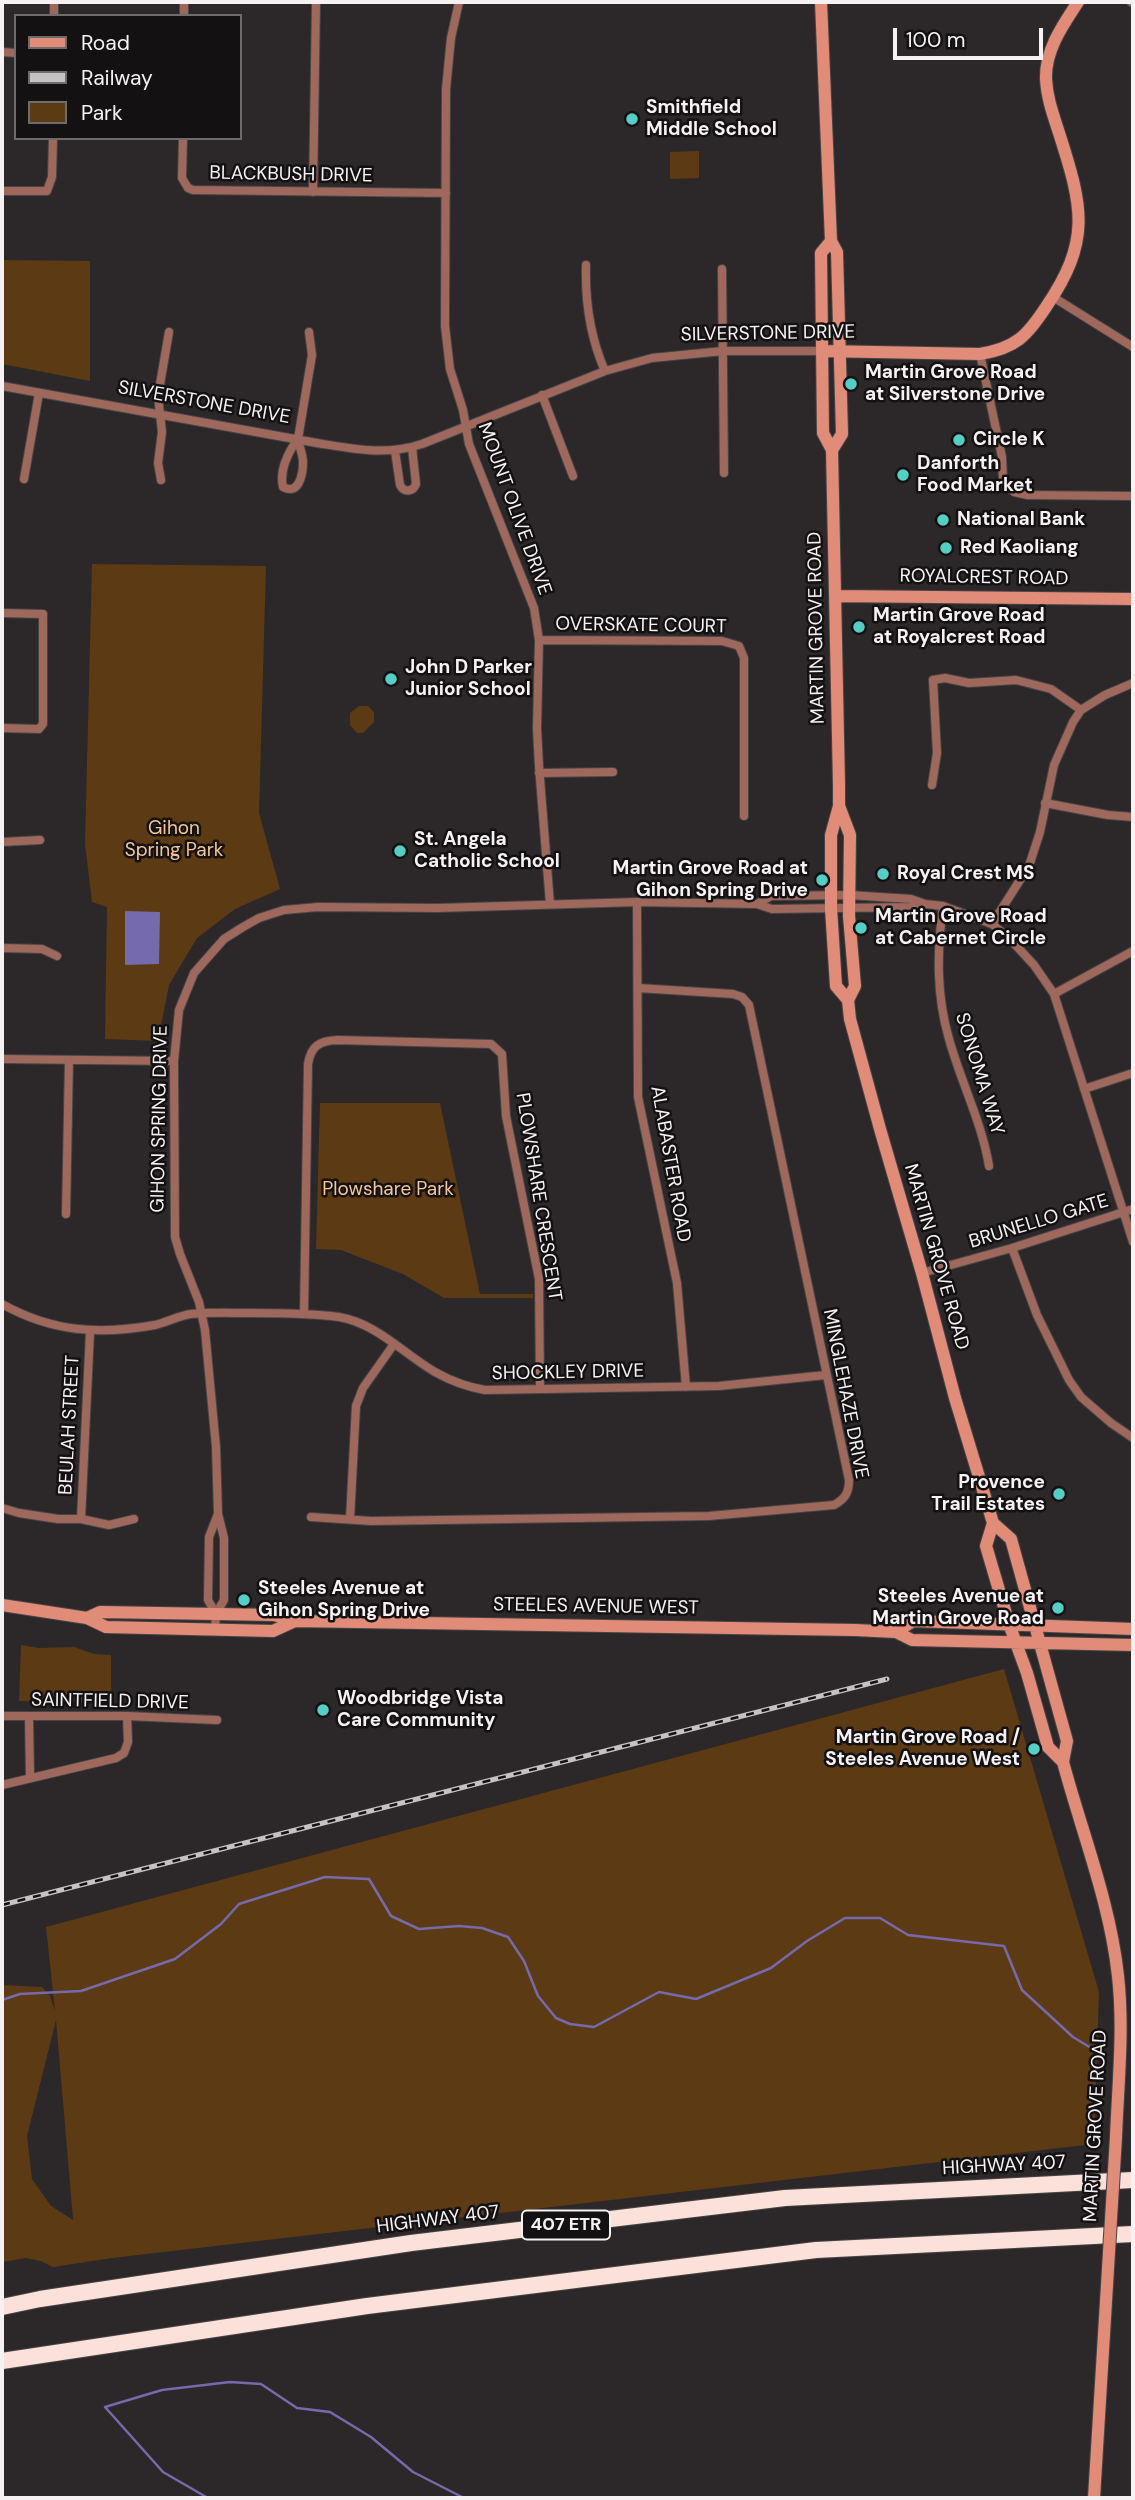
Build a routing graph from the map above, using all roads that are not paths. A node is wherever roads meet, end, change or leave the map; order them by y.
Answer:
1 (316, 2) edge
2 (459, 2) edge
3 (821, 2) edge
4 (1078, 2) edge
5 (53, 140) edge
6 (183, 140) edge
7 (2, 191) edge
8 (313, 191) junction
9 (446, 193) junction
10 (831, 241) junction
11 (586, 265) dead end
12 (722, 269) dead end
13 (1053, 297) junction
14 (169, 332) dead end
15 (309, 332) dead end
16 (1133, 347) edge
17 (723, 351) junction
18 (822, 351) junction
19 (840, 352) junction
20 (980, 354) junction
21 (605, 371) junction
22 (2, 386) edge
23 (39, 393) junction
24 (542, 395) junction
25 (160, 414) junction
26 (466, 426) junction
27 (298, 439) junction
28 (412, 447) junction
29 (832, 450) junction
30 (395, 451) junction
31 (724, 474) dead end
32 (573, 476) dead end
33 (24, 479) dead end
34 (161, 480) dead end
35 (1133, 496) edge
36 (835, 596) junction
37 (1133, 599) edge
38 (2, 613) edge
39 (539, 640) junction
40 (1133, 683) edge
41 (1081, 710) junction
42 (2, 728) edge
43 (613, 772) dead end
44 (539, 773) junction
45 (932, 785) dead end
46 (1045, 803) junction
47 (839, 806) junction
48 (744, 816) dead end
49 (1133, 817) edge
50 (40, 840) dead end
51 (2, 842) edge
52 (831, 895) junction
53 (849, 901) junction
54 (637, 902) junction
55 (550, 904) junction
56 (757, 904) junction
57 (925, 904) junction
58 (943, 906) junction
59 (831, 908) junction
60 (992, 924) junction
61 (2, 948) edge
62 (1133, 951) edge
63 (57, 956) dead end
64 (638, 988) junction
65 (1054, 994) junction
66 (848, 1000) junction
67 (2, 1059) edge
68 (69, 1060) junction
69 (174, 1061) junction
70 (1133, 1073) edge
71 (1084, 1089) junction
72 (989, 1167) dead end
73 (1133, 1209) edge
74 (1124, 1212) junction
75 (66, 1214) dead end
76 (1133, 1242) edge
77 (1012, 1248) junction
78 (922, 1273) junction
79 (3, 1308) edge
80 (202, 1313) junction
81 (304, 1314) junction
82 (90, 1332) junction
83 (394, 1344) junction
84 (826, 1375) junction
85 (686, 1387) junction
86 (540, 1389) junction
87 (1133, 1438) edge
88 (2, 1508) edge
89 (218, 1514) junction
90 (311, 1517) dead end
91 (81, 1519) junction
92 (134, 1519) dead end
93 (350, 1519) junction
94 (993, 1523) junction
95 (2, 1605) edge
96 (216, 1614) junction
97 (87, 1618) junction
98 (295, 1621) junction
99 (1009, 1624) junction
100 (1035, 1625) junction
101 (1133, 1629) edge
102 (215, 1630) junction
103 (896, 1632) junction
104 (1015, 1644) junction
105 (1040, 1644) junction
106 (1133, 1645) edge
107 (2, 1716) edge
108 (29, 1716) junction
109 (127, 1716) junction
110 (217, 1720) dead end
111 (1063, 1762) junction
112 (30, 1778) junction
113 (2, 1785) edge
114 (1133, 2180) edge
115 (1133, 2234) edge
116 (2, 2307) edge
117 (2, 2361) edge
118 (1094, 2498) edge

1 - 8 street
2 - 9 street, MOUNT OLIVE DRIVE
3 - 10 main road, MARTIN GROVE ROAD
4 - 13 main road, SILVERSTONE DRIVE
5 - 7 street
6 - 8 street, BLACKBUSH DRIVE
8 - 9 street, BLACKBUSH DRIVE
9 - 26 street, MOUNT OLIVE DRIVE
10 - 18 main road, MARTIN GROVE ROAD
10 - 19 main road, MARTIN GROVE ROAD
11 - 21 street
12 - 17 street
13 - 16 street
13 - 20 main road, SILVERSTONE DRIVE
14 - 25 street
15 - 27 street
17 - 18 street, SILVERSTONE DRIVE
17 - 21 street, SILVERSTONE DRIVE
17 - 31 street
18 - 19 main road, SILVERSTONE DRIVE
18 - 29 main road, MARTIN GROVE ROAD
19 - 20 main road, SILVERSTONE DRIVE
19 - 29 main road, MARTIN GROVE ROAD
20 - 35 street
21 - 24 street, SILVERSTONE DRIVE
22 - 23 street, SILVERSTONE DRIVE
23 - 25 street, SILVERSTONE DRIVE
23 - 33 street
24 - 26 street, SILVERSTONE DRIVE
24 - 32 street
25 - 27 street, SILVERSTONE DRIVE
25 - 34 street
26 - 28 street, SILVERSTONE DRIVE
26 - 39 street, MOUNT OLIVE DRIVE
27 - 27 street
27 - 30 street, SILVERSTONE DRIVE
28 - 30 street, SILVERSTONE DRIVE
28 - 30 street
29 - 36 main road, MARTIN GROVE ROAD
36 - 37 main road, ROYALCREST ROAD
36 - 47 main road, MARTIN GROVE ROAD
38 - 42 street
39 - 44 street, MOUNT OLIVE DRIVE
39 - 48 street, OVERSKATE COURT
40 - 41 street
41 - 45 street
41 - 46 street
43 - 44 street
44 - 55 street, MOUNT OLIVE DRIVE
46 - 49 street
46 - 60 street
47 - 52 main road, MARTIN GROVE ROAD
47 - 53 main road, MARTIN GROVE ROAD
50 - 51 street
52 - 53 street, GIHON SPRING DRIVE
52 - 56 street, GIHON SPRING DRIVE
52 - 59 main road, MARTIN GROVE ROAD
53 - 57 street
53 - 57 street
53 - 59 street, GIHON SPRING DRIVE
53 - 66 main road, MARTIN GROVE ROAD
54 - 55 street, GIHON SPRING DRIVE
54 - 56 street, GIHON SPRING DRIVE
54 - 64 street, ALABASTER ROAD
55 - 69 street, GIHON SPRING DRIVE
56 - 59 street, GIHON SPRING DRIVE
57 - 58 street
58 - 60 street
58 - 72 street, SONOMA WAY
59 - 66 main road, MARTIN GROVE ROAD
60 - 65 street
61 - 63 street
62 - 65 street
64 - 84 street, MINGLEHAZE DRIVE
64 - 85 street, ALABASTER ROAD
65 - 71 street
66 - 78 main road, MARTIN GROVE ROAD
67 - 68 street
68 - 69 street
68 - 75 street
69 - 80 street, GIHON SPRING DRIVE
70 - 71 street
71 - 74 street
73 - 74 street, BRUNELLO GATE
74 - 76 street
74 - 77 street, BRUNELLO GATE
77 - 78 street, BRUNELLO GATE
77 - 87 street
78 - 94 main road, MARTIN GROVE ROAD
79 - 82 street, SHOCKLEY DRIVE
80 - 81 street, SHOCKLEY DRIVE
80 - 82 street, SHOCKLEY DRIVE
80 - 89 street, GIHON SPRING DRIVE
81 - 83 street, SHOCKLEY DRIVE
81 - 86 street, PLOWSHARE CRESCENT
82 - 91 street, BEULAH STREET
83 - 86 street, SHOCKLEY DRIVE
83 - 93 street
84 - 85 street, SHOCKLEY DRIVE
84 - 93 street, MINGLEHAZE DRIVE
85 - 86 street, SHOCKLEY DRIVE
88 - 91 street
89 - 96 street, GIHON SPRING DRIVE
89 - 96 street, GIHON SPRING DRIVE
90 - 93 street, MINGLEHAZE DRIVE
91 - 92 street
94 - 99 main road, MARTIN GROVE ROAD
94 - 100 main road, MARTIN GROVE ROAD
95 - 97 main road, STEELES AVENUE WEST
96 - 97 main road, STEELES AVENUE WEST
96 - 98 main road, STEELES AVENUE WEST
96 - 102 street, GIHON SPRING DRIVE
97 - 102 main road, STEELES AVENUE WEST
98 - 102 main road, STEELES AVENUE WEST
98 - 103 main road, STEELES AVENUE WEST
99 - 100 main road, STEELES AVENUE WEST
99 - 103 main road, STEELES AVENUE WEST
99 - 104 main road, MARTIN GROVE ROAD
100 - 101 main road, STEELES AVENUE WEST
100 - 105 main road, MARTIN GROVE ROAD
103 - 104 main road, STEELES AVENUE WEST
104 - 105 main road, STEELES AVENUE WEST
104 - 111 main road, MARTIN GROVE ROAD
105 - 106 main road, STEELES AVENUE WEST
105 - 111 main road, MARTIN GROVE ROAD
107 - 108 street, SAINTFIELD DRIVE
108 - 109 street, SAINTFIELD DRIVE
108 - 112 street
109 - 110 street, SAINTFIELD DRIVE
109 - 112 street
111 - 118 main road, MARTIN GROVE ROAD, bridge
112 - 113 street
114 - 116 highway, HIGHWAY 407 / 407 ETR
115 - 117 highway

